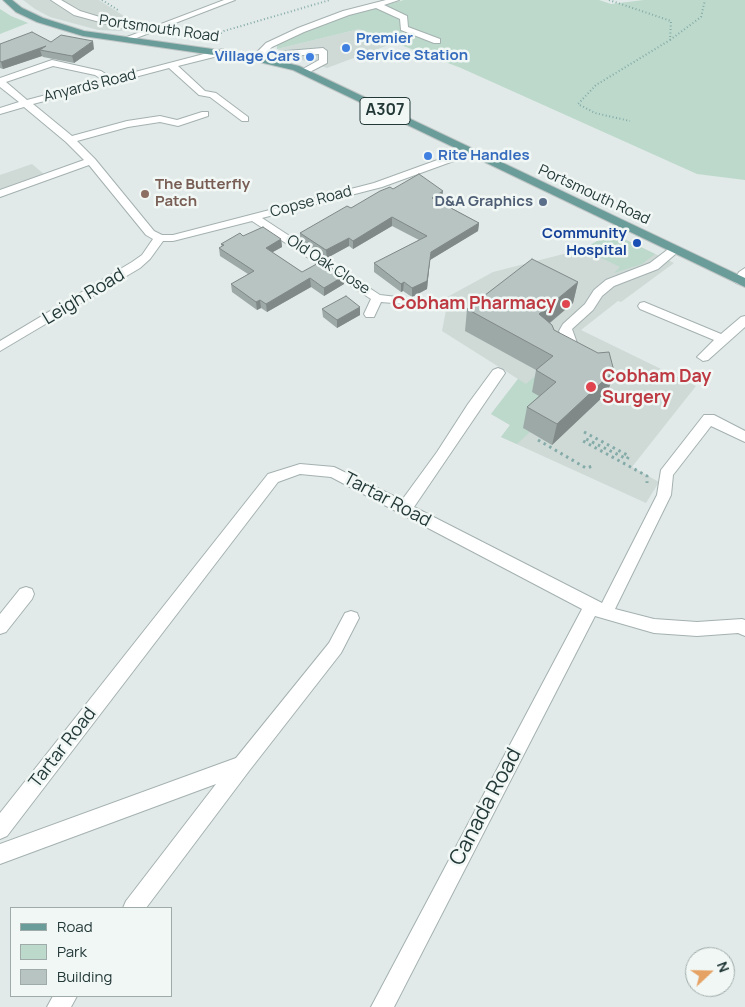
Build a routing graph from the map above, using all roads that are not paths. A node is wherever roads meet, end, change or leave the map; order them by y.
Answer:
1 (9, 0) edge
2 (55, 0) edge
3 (231, 0) edge
4 (394, 0) edge
5 (377, 5) junction
6 (122, 25) dead end
7 (123, 40) junction
8 (437, 41) dead end
9 (188, 48) junction
10 (223, 52) junction
11 (255, 58) junction
12 (271, 61) junction
13 (176, 64) junction
14 (304, 72) junction
15 (0, 81) edge
16 (111, 81) junction
17 (27, 103) junction
18 (0, 111) edge
19 (205, 114) dead end
20 (245, 119) dead end
21 (70, 140) junction
22 (470, 152) junction
23 (91, 161) junction
24 (30, 170) dead end
25 (40, 180) junction
26 (0, 194) edge
27 (253, 217) junction
28 (160, 238) junction
29 (675, 249) junction
30 (743, 278) edge
31 (377, 298) junction
32 (401, 301) dead end
33 (644, 306) dead end
34 (370, 314) dead end
35 (745, 320) edge
36 (722, 340) junction
37 (571, 343) edge
38 (0, 347) edge
39 (703, 357) dead end
40 (498, 373) dead end
41 (745, 438) edge
42 (404, 509) junction
43 (26, 594) dead end
44 (598, 610) junction
45 (351, 618) dead end
46 (744, 626) edge
47 (0, 627) edge
48 (242, 765) junction
49 (0, 829) edge
50 (0, 854) edge
51 (134, 907) edge
52 (385, 1006) edge

1 - 7 main road, Portsmouth Road / A307
2 - 6 street
3 - 7 street
4 - 5 street
5 - 8 street
5 - 11 street
7 - 9 main road, Portsmouth Road / A307
9 - 10 main road, Portsmouth Road / A307
9 - 13 street
10 - 11 main road, Portsmouth Road / A307
10 - 13 street, Anyards Road
11 - 12 main road, Portsmouth Road / A307
12 - 14 main road, Portsmouth Road / A307
12 - 14 street
13 - 16 street, Anyards Road
13 - 20 street
14 - 22 main road, Portsmouth Road / A307
15 - 16 street
15 - 17 street
16 - 17 street, Anyards Road
17 - 18 street, Anyards Road
17 - 21 street
19 - 21 street
21 - 23 street
22 - 27 street, Copse Road
22 - 29 main road, Portsmouth Road / A307
23 - 25 street
23 - 28 street
24 - 25 street
25 - 26 street
27 - 28 street, Copse Road
27 - 31 street, Old Oak Close
28 - 38 street, Leigh Road
29 - 30 main road, Portsmouth Road / A307
29 - 37 street
31 - 32 street, Old Oak Close
31 - 34 street, Old Oak Close
33 - 36 street
35 - 36 street
36 - 39 street
40 - 42 street
41 - 44 street, Canada Road
42 - 44 street, Tartar Road
42 - 49 street, Tartar Road
43 - 47 street
44 - 46 street, Tartar Road
44 - 52 street, Canada Road
45 - 48 street
48 - 50 street
48 - 51 street

